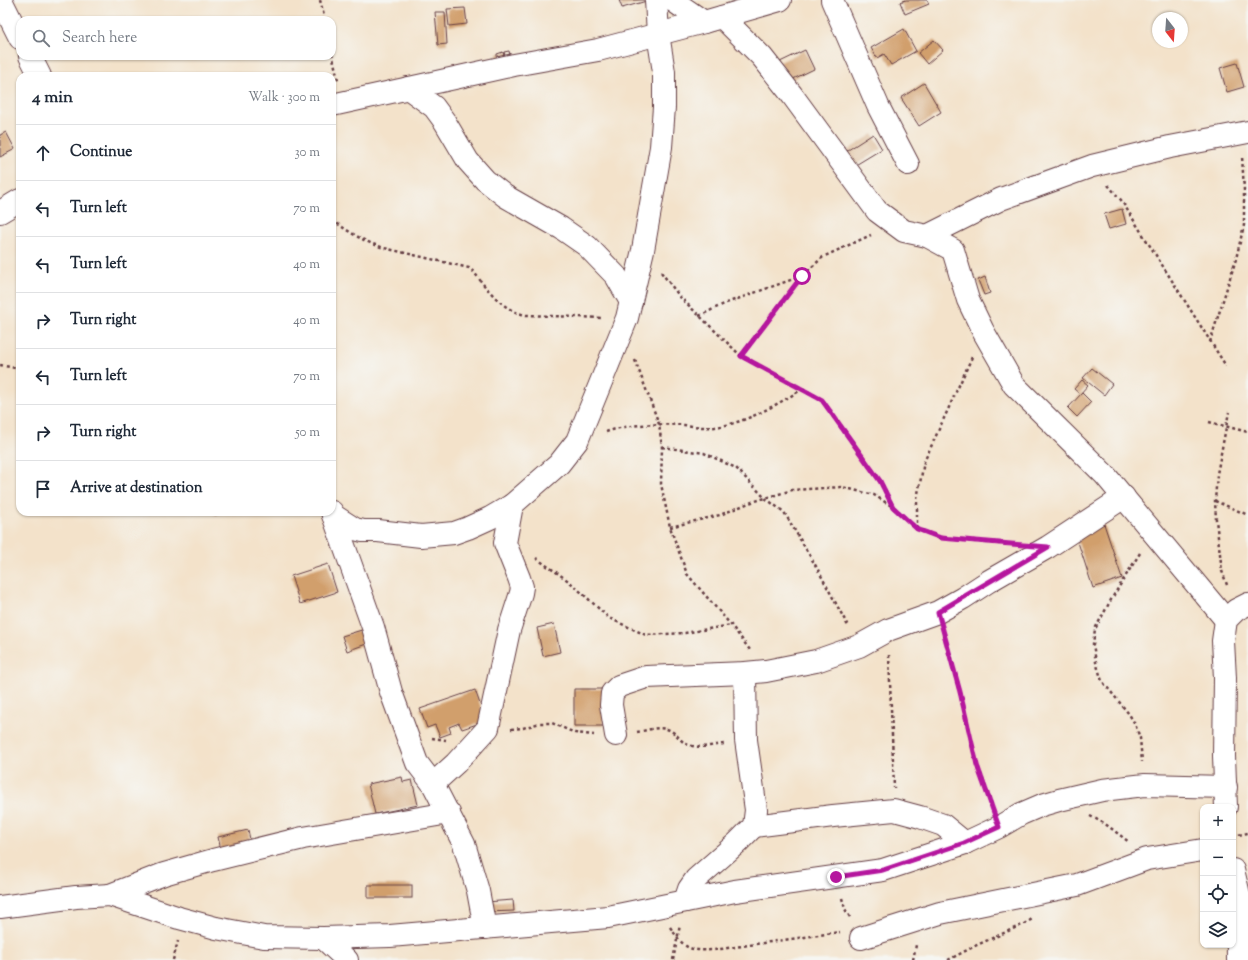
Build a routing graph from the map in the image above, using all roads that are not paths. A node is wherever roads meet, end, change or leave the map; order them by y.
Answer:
1 (1, 0) edge
2 (656, 0) edge
3 (672, 0) edge
4 (780, 0) edge
5 (832, 0) edge
6 (713, 19) junction
7 (11, 29) edge
8 (658, 34) junction
9 (32, 60) edge
10 (38, 72) edge
11 (408, 88) junction
12 (338, 104) edge
13 (1244, 132) edge
14 (908, 164) dead end
15 (927, 236) junction
16 (627, 316) junction
17 (1124, 497) junction
18 (512, 505) junction
19 (333, 516) edge
20 (336, 516) edge
21 (1237, 611) edge
22 (755, 672) junction
23 (616, 735) dead end
24 (433, 784) junction
25 (1226, 797) edge
26 (449, 813) junction
27 (754, 826) junction
28 (964, 843) junction
29 (1200, 850) edge
30 (1235, 876) edge
31 (110, 895) junction
32 (686, 901) junction
33 (0, 907) edge
34 (1246, 914) edge
35 (485, 928) junction
36 (852, 934) road end
37 (355, 937) junction
38 (323, 938) junction
39 (347, 960) edge
40 (354, 960) edge
41 (1238, 960) edge

1 - 7 street
2 - 8 street
3 - 6 street
4 - 6 street
5 - 14 street
6 - 8 street
6 - 15 street
8 - 11 street
8 - 16 street
9 - 10 street
11 - 12 street
11 - 16 street
13 - 15 street
15 - 17 street
16 - 18 street
17 - 21 street
17 - 22 street
18 - 20 street
18 - 24 street
19 - 24 street
21 - 25 street
22 - 23 street
22 - 27 street
24 - 26 street
25 - 28 street
26 - 31 street
26 - 35 street
27 - 28 street
27 - 32 street
28 - 32 street
29 - 36 street
30 - 34 street
31 - 33 street
31 - 38 street
32 - 35 street
34 - 41 street
35 - 37 street
37 - 38 street
37 - 40 street
38 - 39 street

